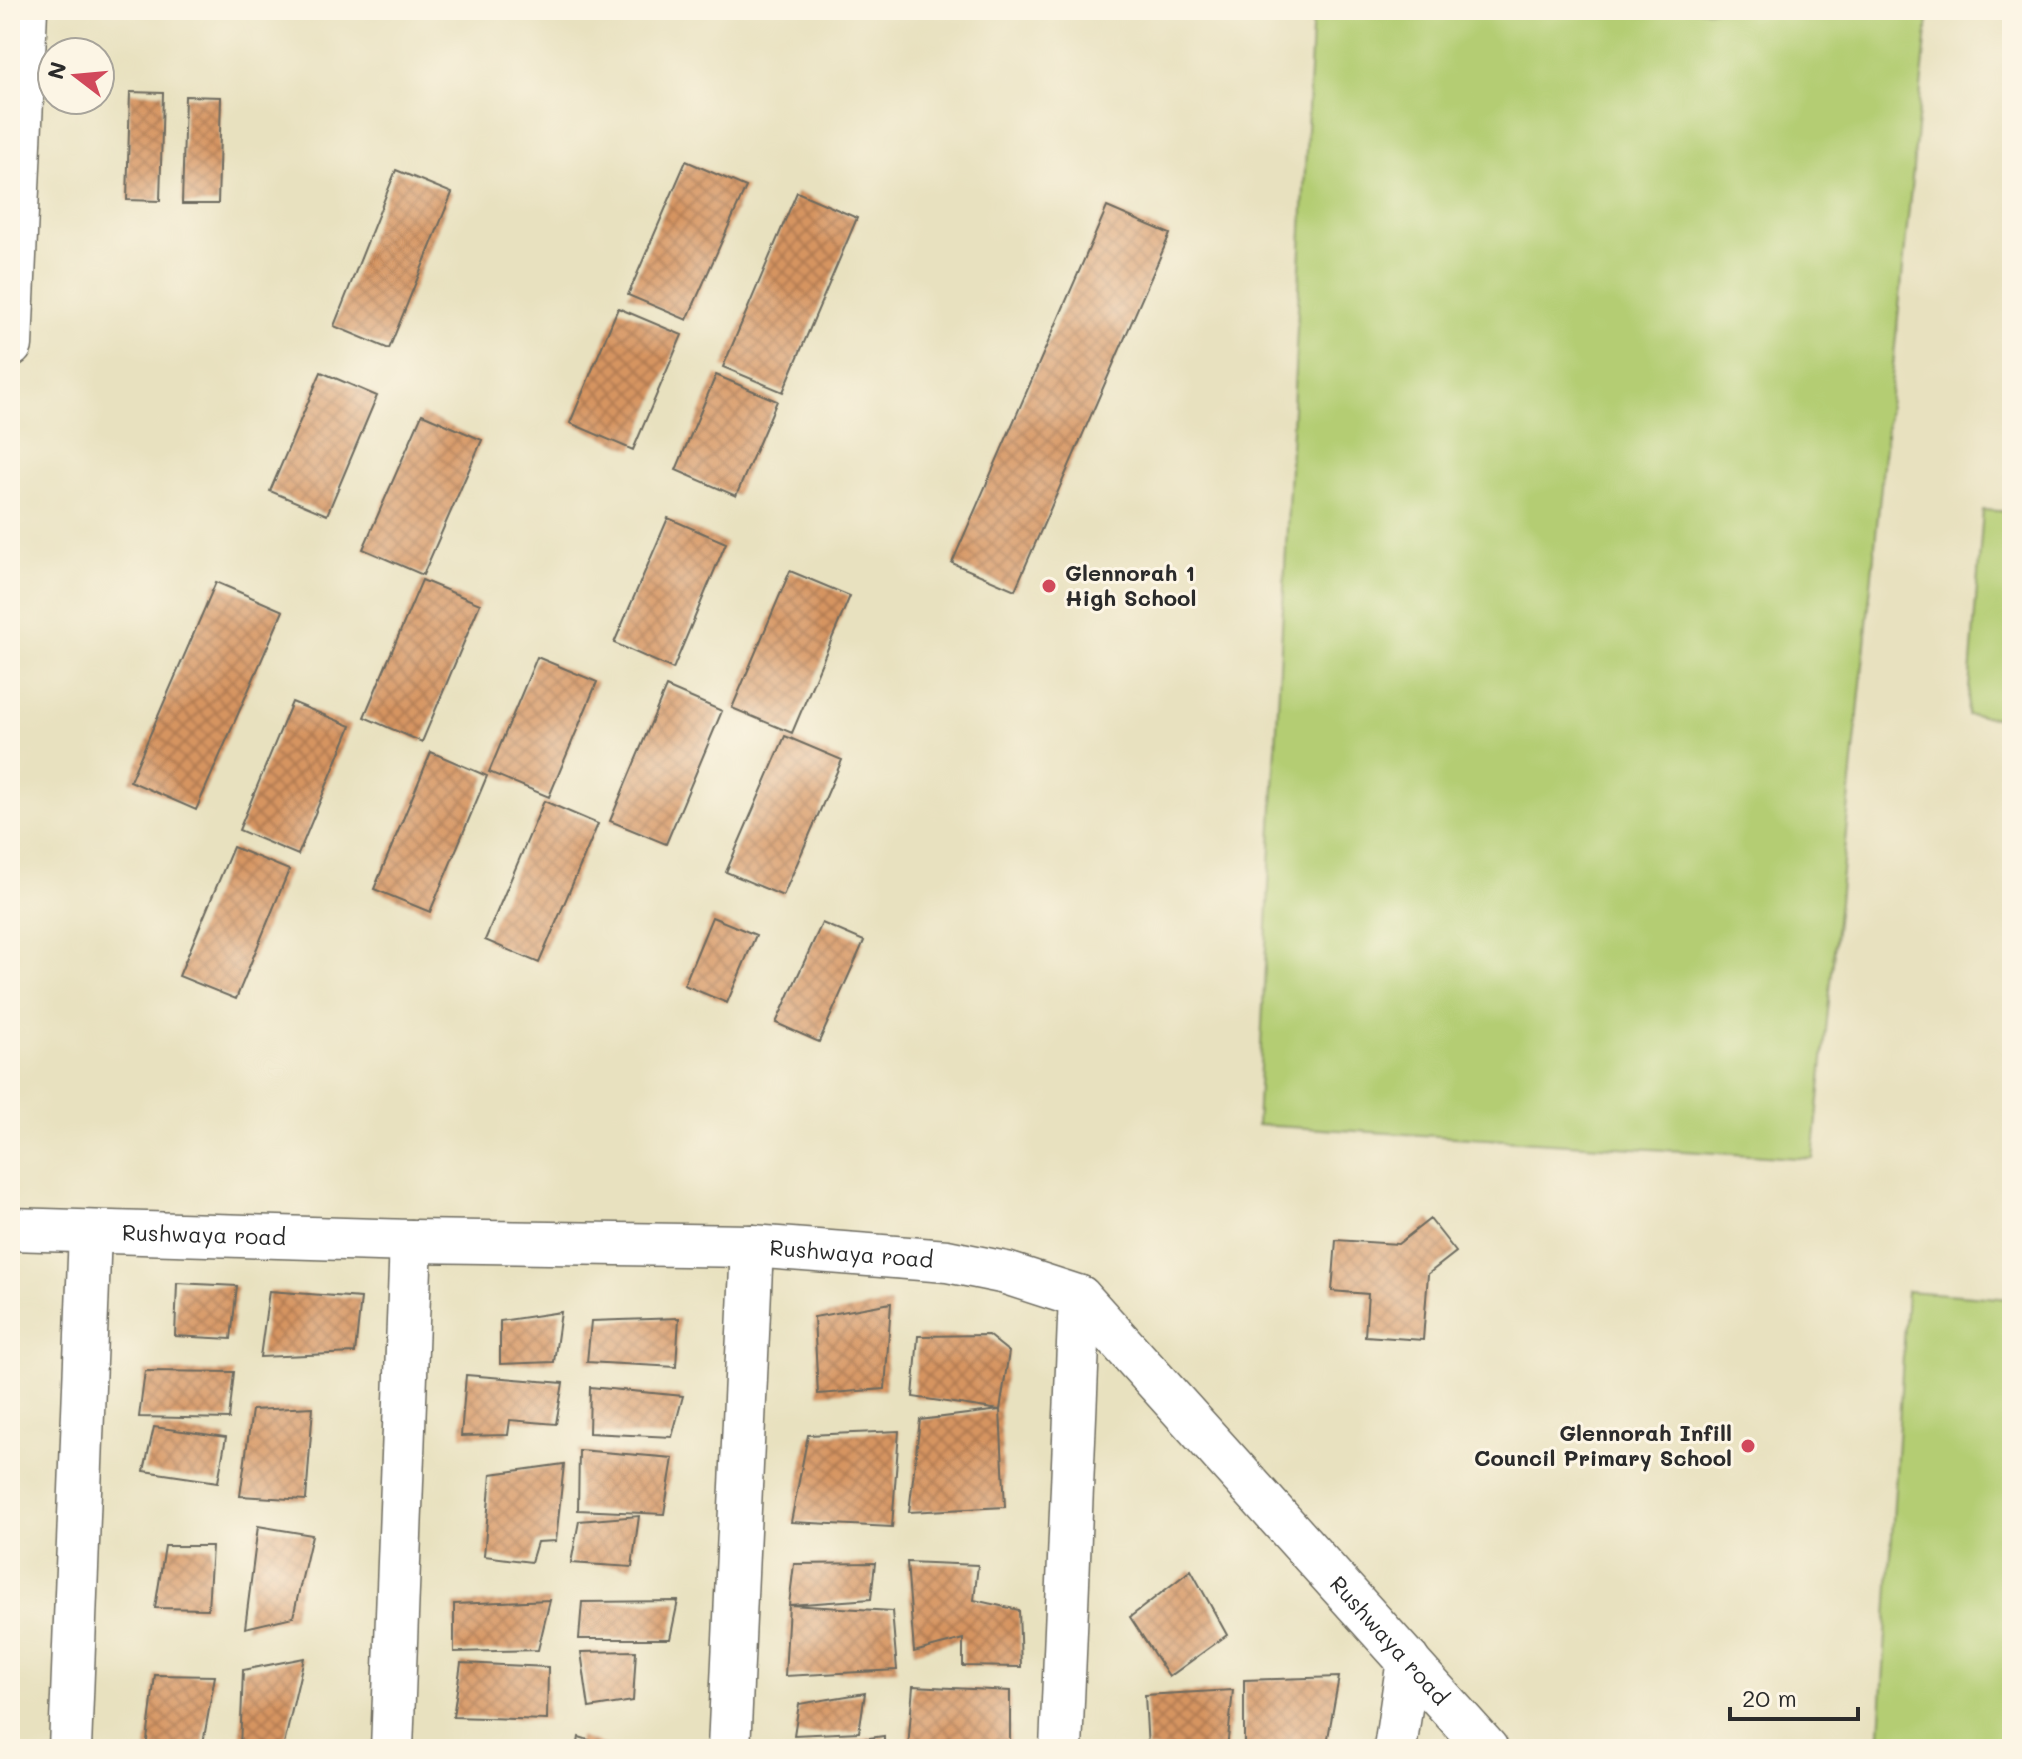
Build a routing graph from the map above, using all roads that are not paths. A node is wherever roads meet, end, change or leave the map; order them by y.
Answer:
1 (25, 10) edge
2 (10, 345) edge
3 (10, 1229) edge
4 (90, 1232) junction
5 (411, 1241) junction
6 (752, 1246) junction
7 (1080, 1297) junction
8 (1408, 1660) junction
9 (70, 1749) edge
10 (392, 1749) edge
11 (729, 1749) edge
12 (1061, 1749) edge
13 (1395, 1749) edge
14 (1487, 1749) edge

1 - 2 street
3 - 4 street, Rushwaya road
4 - 5 street, Rushwaya road
4 - 9 street
5 - 6 street, Rushwaya road
5 - 10 street
6 - 7 street, Rushwaya road
6 - 11 street
7 - 8 street, Rushwaya road
7 - 12 street
8 - 13 street
8 - 14 street, Rushwaya road

